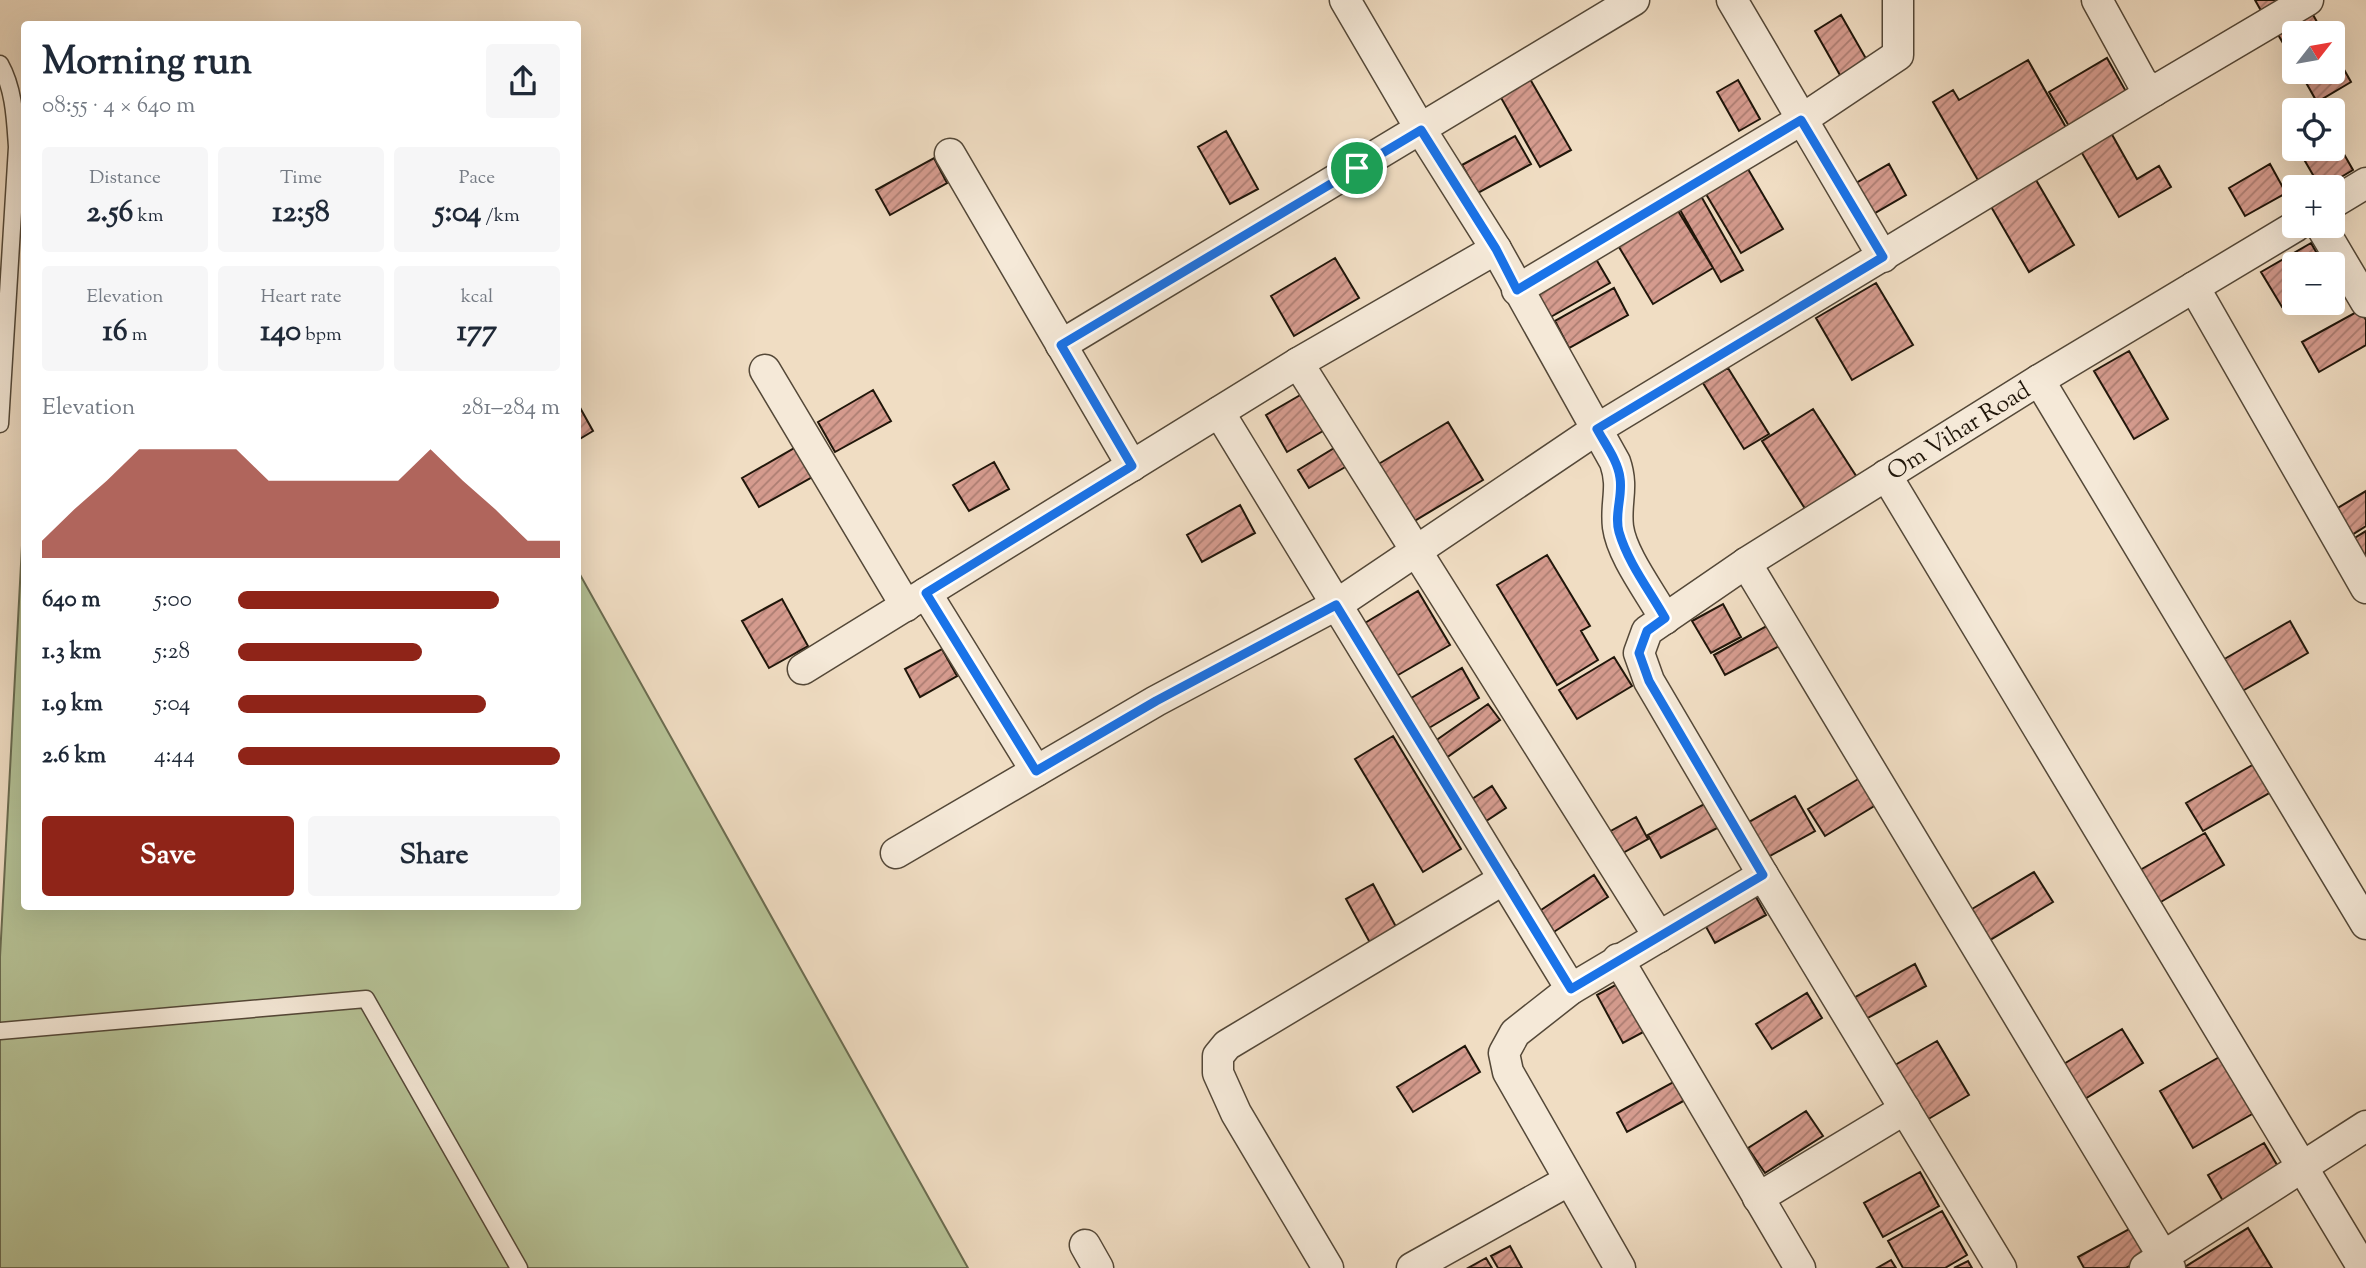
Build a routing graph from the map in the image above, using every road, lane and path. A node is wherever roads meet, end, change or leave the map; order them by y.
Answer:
1 (1345, 0) edge
2 (1634, 0) edge
3 (1731, 0) edge
4 (1898, 0) edge
5 (2097, 0) edge
6 (2308, 0) edge
7 (0, 64) edge
8 (2154, 91) junction
9 (1801, 120) junction
10 (1421, 130) junction
11 (950, 154) dead end
12 (2366, 183) edge
13 (2345, 196) edge
14 (6, 204) edge
15 (2282, 234) edge
16 (2328, 238) edge
17 (1496, 249) junction
18 (1883, 257) junction
19 (2194, 287) junction
20 (1517, 290) junction
21 (2366, 302) edge
22 (1061, 345) junction
23 (1298, 363) junction
24 (765, 370) dead end
25 (2039, 380) junction
26 (1219, 412) junction
27 (0, 424) edge
28 (1597, 429) junction
29 (1132, 466) junction
30 (1886, 475) junction
31 (1416, 552) junction
32 (1746, 563) junction
33 (2366, 588) edge
34 (916, 599) junction
35 (1336, 605) junction
36 (1665, 618) junction
37 (803, 669) dead end
38 (1036, 771) junction
39 (896, 853) dead end
40 (1763, 875) junction
41 (1504, 879) junction
42 (2366, 924) edge
43 (1659, 937) junction
44 (1618, 960) junction
45 (1571, 989) junction
46 (0, 1031) edge
47 (1905, 1109) junction
48 (2366, 1126) edge
49 (2302, 1166) junction
50 (1568, 1181) junction
51 (1758, 1198) junction
52 (2159, 1265) edge
53 (519, 1268) edge
54 (1328, 1268) edge
55 (1412, 1268) edge
56 (1620, 1268) edge
57 (1800, 1268) edge
58 (2001, 1268) edge
59 (2363, 1268) edge

1 - 10 street
2 - 10 street
3 - 9 street
4 - 9 street
5 - 8 street
6 - 8 street
7 - 14 lane
8 - 18 street
9 - 18 street
9 - 20 street
10 - 17 street
10 - 22 street
11 - 22 street
12 - 13 street
14 - 27 lane
15 - 19 street, Om Vihar Road
16 - 21 street
17 - 20 street
17 - 23 street
18 - 28 street
19 - 25 street, Om Vihar Road
19 - 33 street
20 - 28 street
22 - 29 street
23 - 26 street
23 - 31 street
24 - 34 street
25 - 30 street, Om Vihar Road
25 - 42 street
26 - 29 street
26 - 35 street
28 - 31 street
28 - 36 street
29 - 34 street
30 - 32 street, Om Vihar Road
30 - 49 street
31 - 35 street
31 - 43 street
32 - 36 street, Om Vihar Road
32 - 52 street
34 - 37 street
34 - 38 street
35 - 38 street
35 - 41 street
36 - 40 street, Om Vihar Road
38 - 39 street
40 - 43 street
40 - 47 street
41 - 45 street
41 - 54 street
43 - 44 street
44 - 45 street
44 - 51 street
45 - 50 street
46 - 53 lane
47 - 51 street
47 - 58 street
48 - 49 street
49 - 52 street
49 - 59 street
50 - 55 street
50 - 56 street
51 - 57 street

